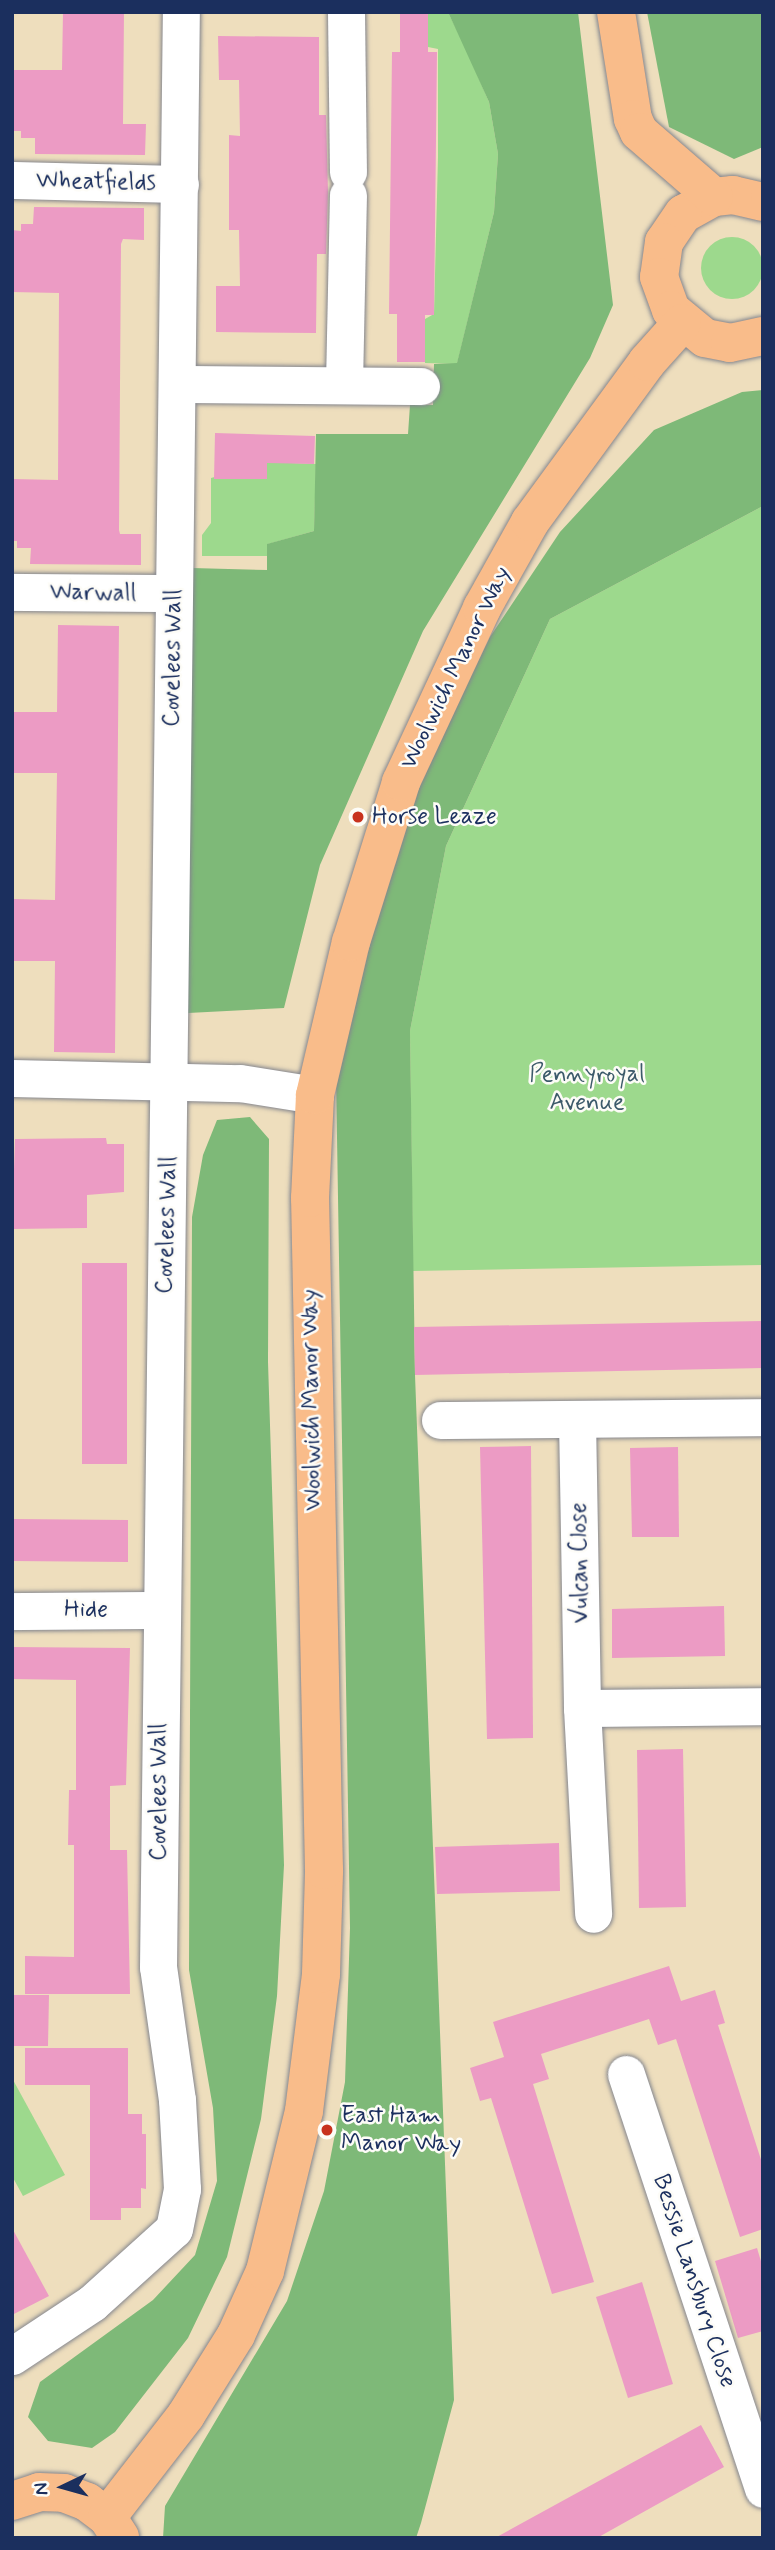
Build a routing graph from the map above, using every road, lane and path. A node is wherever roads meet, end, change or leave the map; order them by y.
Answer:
1 (181, 12) edge
2 (345, 12) edge
3 (616, 12) edge
4 (12, 180) edge
5 (180, 184) junction
6 (714, 197) junction
7 (763, 202) edge
8 (682, 323) junction
9 (763, 336) edge
10 (178, 384) junction
11 (344, 384) junction
12 (421, 386) dead end
13 (12, 592) edge
14 (174, 593) junction
15 (12, 1078) edge
16 (172, 1079) junction
17 (315, 1095) junction
18 (763, 1418) edge
19 (577, 1419) junction
20 (440, 1420) dead end
21 (160, 1610) junction
22 (12, 1611) edge
23 (763, 1706) edge
24 (582, 1708) junction
25 (593, 1914) dead end
26 (626, 2074) dead end
27 (12, 2356) edge
28 (763, 2489) edge
29 (13, 2499) edge
30 (114, 2527) edge

1 - 5 street, Covelees Wall
2 - 11 street
3 - 6 main road
4 - 5 street, Wheatfields
5 - 10 street, Covelees Wall
6 - 7 main road
6 - 8 main road
8 - 9 main road
8 - 17 main road, Woolwich Manor Way
10 - 11 street
10 - 14 street, Covelees Wall
11 - 12 street
13 - 14 street, Warwall
14 - 16 street, Covelees Wall
15 - 16 street
16 - 17 street
16 - 21 street, Covelees Wall
17 - 30 main road, Woolwich Manor Way
18 - 19 street
19 - 20 street
19 - 24 street, Vulcan Close
21 - 22 street, Hide
21 - 27 street, Covelees Wall
23 - 24 street
24 - 25 street, Vulcan Close
26 - 28 street, Bessie Lansbury Close
29 - 30 main road, Woolwich Manor Way

